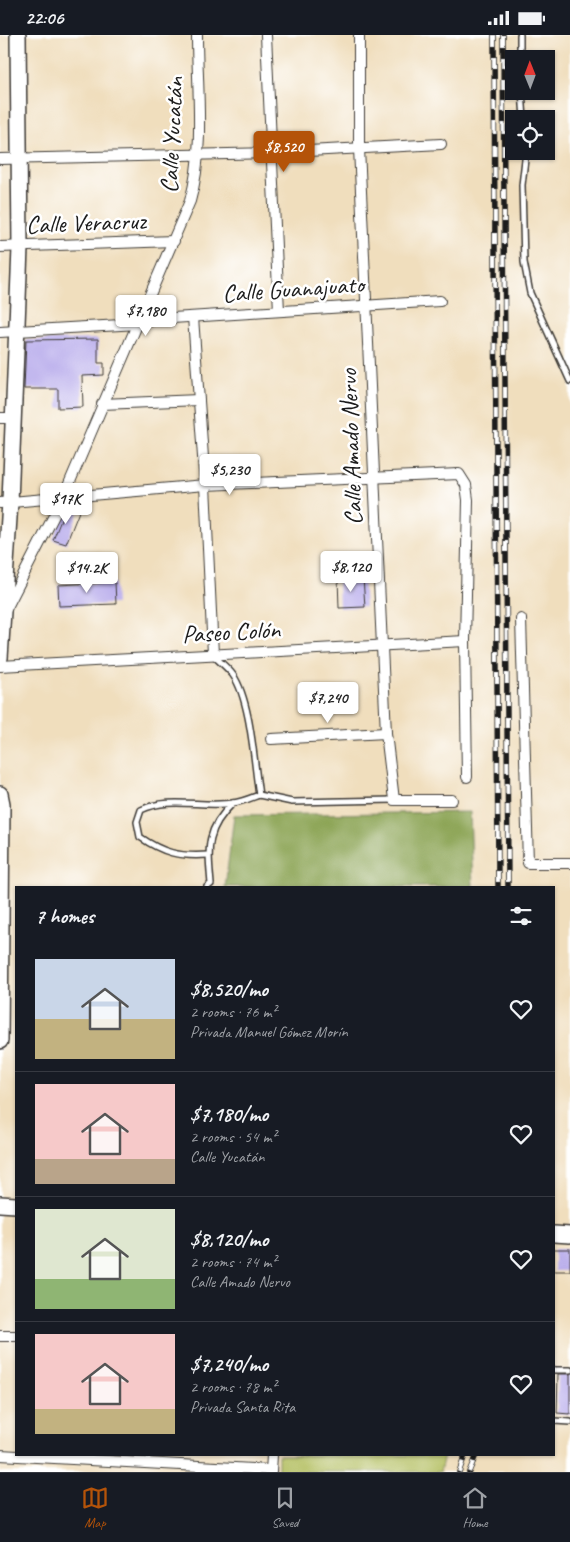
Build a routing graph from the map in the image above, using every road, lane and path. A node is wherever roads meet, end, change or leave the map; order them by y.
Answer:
1 (18, 35) edge
2 (197, 35) edge
3 (266, 35) edge
4 (359, 35) edge
5 (520, 35) edge
6 (520, 50) edge
7 (441, 143) dead end
8 (358, 148) junction
9 (270, 153) junction
10 (197, 155) junction
11 (0, 159) edge
12 (19, 159) junction
13 (525, 160) edge
14 (174, 241) junction
15 (0, 247) edge
16 (20, 247) junction
17 (440, 301) dead end
18 (366, 306) junction
19 (279, 311) junction
20 (193, 317) junction
21 (138, 323) junction
22 (0, 332) edge
23 (15, 332) junction
24 (570, 381) edge
25 (199, 399) junction
26 (102, 403) junction
27 (6, 418) edge
28 (374, 476) junction
29 (205, 485) junction
30 (63, 498) junction
31 (5, 503) edge
32 (3, 616) junction
33 (520, 619) dead end
34 (465, 641) junction
35 (381, 645) junction
36 (213, 654) junction
37 (0, 658) edge
38 (0, 666) edge
39 (386, 733) junction
40 (271, 739) dead end
41 (467, 777) dead end
42 (259, 795) junction
43 (394, 800) junction
44 (452, 800) dead end
45 (1, 801) edge
46 (233, 803) junction
47 (208, 855) junction
48 (570, 863) edge
49 (209, 886) edge
50 (0, 1041) edge
51 (0, 1203) edge
52 (15, 1205) edge
53 (555, 1234) edge
54 (570, 1235) edge
55 (0, 1335) edge
56 (15, 1336) edge
57 (555, 1370) edge
58 (570, 1370) edge
59 (555, 1421) edge
60 (570, 1422) edge
61 (0, 1455) edge
62 (15, 1456) edge
63 (17, 1456) edge
64 (272, 1456) edge
65 (272, 1471) edge

1 - 12 street
2 - 10 street, Calle Yucatán
3 - 9 street
4 - 8 street, Calle Amado Nervo
5 - 6 lane
7 - 8 street
8 - 9 street
8 - 18 street, Calle Amado Nervo
9 - 10 street
9 - 19 street
10 - 12 street
10 - 14 street, Calle Yucatán
11 - 12 street
12 - 16 street
13 - 24 lane
14 - 16 street, Calle Veracruz
14 - 21 street, Calle Yucatán
15 - 16 street, Calle Veracruz
16 - 23 street
17 - 18 street, Calle Guanajuato
18 - 19 street, Calle Guanajuato
18 - 28 street, Calle Amado Nervo
19 - 20 street, Calle Guanajuato
20 - 21 street, Calle Guanajuato
20 - 25 street
21 - 23 street, Calle Guanajuato
21 - 26 street, Calle Yucatán
22 - 23 street, Calle Guanajuato
23 - 27 street
25 - 26 street
25 - 29 street
26 - 30 street, Calle Yucatán
27 - 31 street
28 - 29 street
28 - 34 street
28 - 35 street, Calle Amado Nervo
29 - 30 street
29 - 36 street
30 - 31 street
30 - 32 street, Calle Yucatán
31 - 32 street
32 - 37 street
33 - 48 street
34 - 35 street, Paseo Colón
34 - 41 street
35 - 36 street, Paseo Colón
35 - 39 street, Calle Amado Nervo
36 - 38 street, Paseo Colón
36 - 42 lane
39 - 40 street
39 - 43 street, Calle Amado Nervo
42 - 43 lane
42 - 46 lane
43 - 44 street
45 - 50 street
46 - 47 lane
46 - 47 lane
47 - 49 lane
51 - 52 street
53 - 54 street
55 - 56 street
57 - 58 lane
59 - 60 lane
61 - 62 street
63 - 65 street
64 - 65 street

